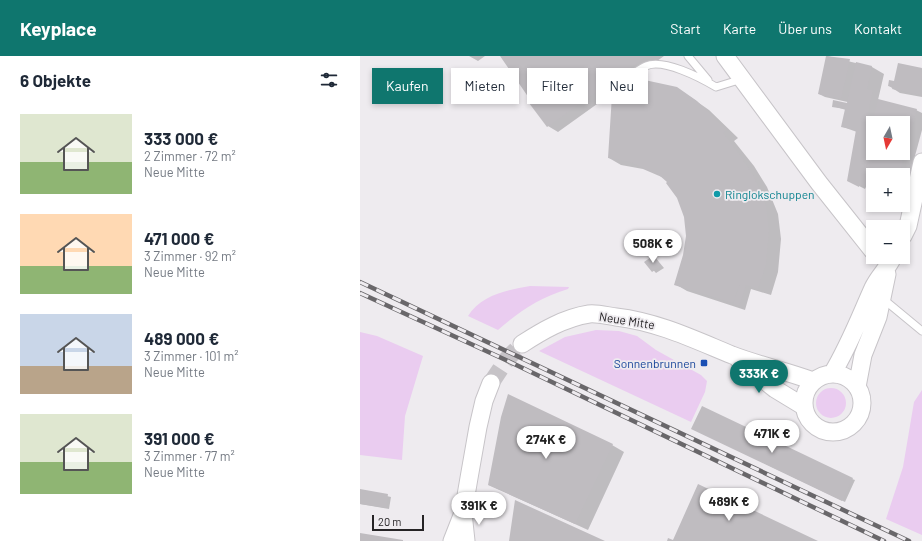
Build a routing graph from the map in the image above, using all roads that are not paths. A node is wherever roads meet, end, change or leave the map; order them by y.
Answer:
1 (688, 56) edge
2 (725, 56) edge
3 (642, 68) edge
4 (742, 79) junction
5 (716, 87) junction
6 (922, 162) edge
7 (909, 220) edge
8 (866, 242) edge
9 (885, 264) edge
10 (878, 293) junction
11 (922, 331) edge
12 (522, 344) tunnel mouth
13 (733, 355) junction
14 (832, 374) junction
15 (813, 381) junction
16 (491, 383) tunnel mouth
17 (857, 387) junction
18 (803, 406) junction
19 (464, 513) junction
20 (452, 541) edge
21 (466, 541) edge

1 - 5 lane
2 - 4 street
3 - 5 lane
4 - 5 lane
4 - 8 street
6 - 7 street
9 - 10 street
10 - 11 lane
10 - 14 street
10 - 17 street
12 - 13 street, Neue Mitte
13 - 15 street, Neue Mitte
13 - 18 street, Neue Mitte
14 - 15 street
14 - 17 street
15 - 18 street
16 - 19 street
17 - 18 street, Neue Mitte
19 - 20 street
19 - 21 street

